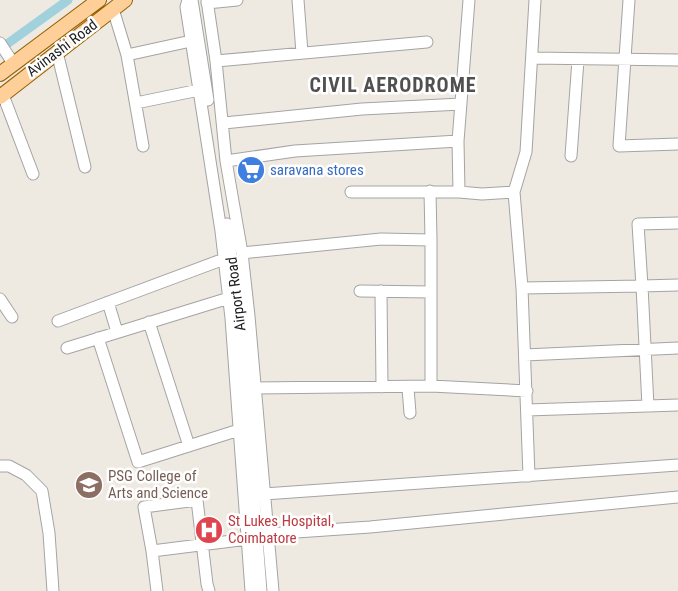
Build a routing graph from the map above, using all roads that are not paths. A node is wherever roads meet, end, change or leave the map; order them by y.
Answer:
1 (99, 0) edge
2 (125, 0) edge
3 (188, 0) edge
4 (192, 0) edge
5 (236, 0) edge
6 (298, 0) edge
7 (469, 0) edge
8 (535, 0) edge
9 (629, 0) edge
10 (207, 1) edge
11 (113, 9) junction
12 (191, 41) junction
13 (427, 42) dead end
14 (57, 52) junction
15 (6, 53) edge
16 (302, 53) junction
17 (127, 55) junction
18 (532, 58) junction
19 (578, 60) junction
20 (626, 60) junction
21 (678, 60) edge
22 (216, 61) junction
23 (0, 74) edge
24 (199, 90) junction
25 (2, 96) edge
26 (136, 103) junction
27 (461, 104) junction
28 (224, 123) junction
29 (458, 141) junction
30 (678, 144) edge
31 (143, 146) dead end
32 (571, 156) dead end
33 (226, 161) junction
34 (85, 167) dead end
35 (33, 174) dead end
36 (430, 191) junction
37 (351, 192) dead end
38 (459, 192) junction
39 (514, 192) junction
40 (678, 223) edge
41 (431, 240) junction
42 (242, 253) junction
43 (224, 259) junction
44 (678, 285) edge
45 (642, 286) junction
46 (522, 288) junction
47 (360, 291) dead end
48 (382, 291) junction
49 (431, 292) junction
50 (229, 298) junction
51 (0, 299) edge
52 (108, 302) junction
53 (12, 317) dead end
54 (58, 321) dead end
55 (149, 322) junction
56 (117, 332) junction
57 (98, 338) junction
58 (67, 348) dead end
59 (678, 348) edge
60 (646, 349) junction
61 (524, 355) junction
62 (431, 386) junction
63 (382, 387) junction
64 (255, 388) junction
65 (408, 388) junction
66 (527, 390) junction
67 (678, 405) edge
68 (648, 406) junction
69 (527, 410) junction
70 (410, 413) dead end
71 (239, 430) junction
72 (189, 446) junction
73 (678, 465) edge
74 (0, 466) edge
75 (529, 476) junction
76 (264, 494) junction
77 (678, 497) edge
78 (267, 534) junction
79 (248, 539) junction
80 (202, 545) junction
81 (152, 550) junction
82 (53, 591) edge
83 (157, 591) edge
84 (208, 591) edge
85 (251, 591) edge
86 (261, 591) edge
87 (273, 591) edge

1 - 15 main road, Avinashi Road
2 - 11 main road, Avinashi Road
3 - 12 street
4 - 86 street, Airport Road
5 - 10 street
6 - 16 street
7 - 27 street
8 - 18 street
9 - 20 street
10 - 22 street, Airport Road
11 - 14 main road, Avinashi Road
11 - 17 street
12 - 17 street
12 - 24 street
13 - 16 street
14 - 25 main road, Avinashi Road
14 - 34 street
15 - 23 main road, Avinashi Road
16 - 22 street
17 - 26 street
18 - 19 street
18 - 39 street
19 - 20 street
19 - 32 street
20 - 21 street
20 - 30 street
22 - 28 street, Airport Road
24 - 26 street
24 - 43 street
25 - 35 street
26 - 31 street
27 - 28 street
27 - 29 street
28 - 33 street, Airport Road
29 - 33 street
29 - 38 street
33 - 42 street, Airport Road
36 - 37 street
36 - 38 street
36 - 41 street
38 - 39 street
39 - 46 street
40 - 45 street
41 - 42 street
41 - 49 street
42 - 64 street, Airport Road
43 - 50 street
43 - 52 street
44 - 45 street
45 - 46 street
45 - 60 street
46 - 61 street
47 - 48 street
48 - 49 street
48 - 63 street
49 - 62 street
50 - 55 street
50 - 71 street
51 - 53 street
52 - 54 street
52 - 56 street
55 - 56 street
55 - 72 street
56 - 57 street
57 - 58 street
57 - 72 street
59 - 60 street
60 - 61 street
60 - 68 street
61 - 66 street
62 - 65 street
62 - 66 street
63 - 64 street
63 - 65 street
64 - 76 street, Airport Road
65 - 70 street
66 - 69 street
67 - 68 street
68 - 69 street
69 - 75 street
71 - 72 street
71 - 79 street
73 - 75 street
74 - 82 street
75 - 76 street
76 - 78 street, Airport Road
77 - 78 street
78 - 87 street, Airport Road
79 - 80 street
79 - 85 street
80 - 81 street
80 - 81 street
80 - 84 street
81 - 83 street

